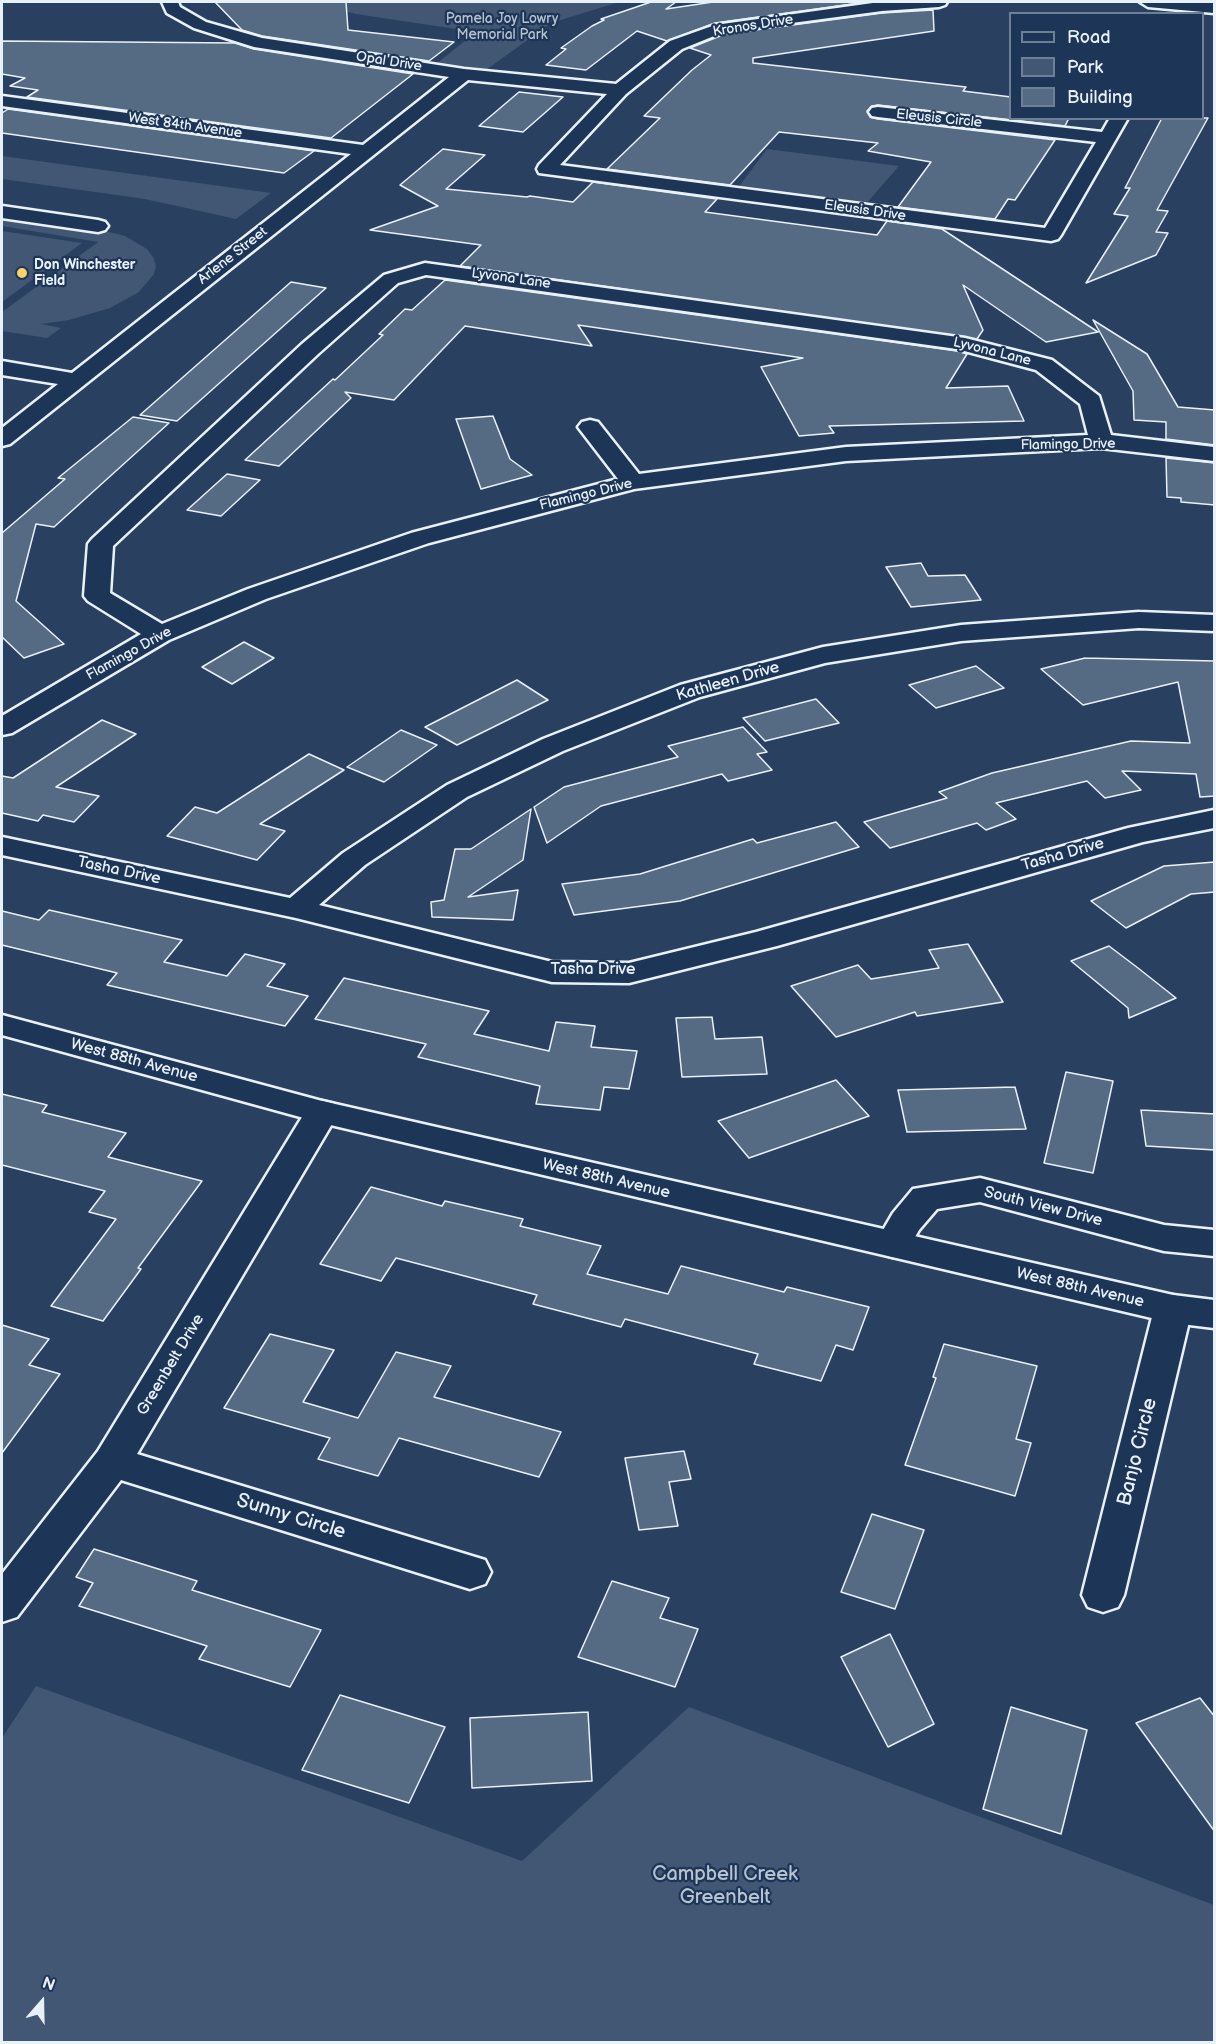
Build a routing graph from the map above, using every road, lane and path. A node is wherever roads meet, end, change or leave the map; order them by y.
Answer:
1 (170, 2) edge
2 (939, 2) edge
3 (1148, 2) edge
4 (1215, 8) edge
5 (1181, 9) edge
6 (464, 74) junction
7 (620, 90) junction
8 (2, 101) edge
9 (878, 112) dead end
10 (1118, 120) edge
11 (1108, 138) junction
12 (368, 150) junction
13 (546, 169) joint
14 (2, 212) edge
15 (98, 226) dead end
16 (2, 368) edge
17 (74, 380) junction
18 (590, 427) dead end
19 (2, 439) edge
20 (1101, 441) junction
21 (1215, 454) edge
22 (633, 482) junction
23 (1215, 623) edge
24 (160, 634) junction
25 (2, 727) edge
26 (1215, 819) edge
27 (2, 846) edge
28 (296, 909) junction
29 (2, 1025) edge
30 (322, 1112) junction
31 (1215, 1243) edge
32 (893, 1244) junction
33 (1173, 1309) junction
34 (1215, 1314) edge
35 (112, 1462) junction
36 (470, 1572) dead end
37 (1103, 1595) dead end
38 (2, 1605) edge

1 - 6 street, Opal Drive
2 - 7 street, Kronos Drive
3 - 5 street
4 - 5 street
6 - 7 street, Opal Drive
6 - 12 street, Arlene Street
7 - 13 street, Kronos Drive
8 - 12 street, West 84th Avenue
9 - 11 street, Eleusis Circle
10 - 11 street, Eleusis Drive
11 - 13 street, Eleusis Drive
12 - 17 street, Arlene Street
14 - 15 street
16 - 17 street
17 - 19 street, Arlene Street
18 - 22 street
20 - 21 street, Flamingo Drive
20 - 22 street, Flamingo Drive
20 - 24 street, Lyvona Lane
22 - 24 street, Flamingo Drive
23 - 28 street, Kathleen Drive
24 - 25 street, Flamingo Drive
26 - 28 street, Tasha Drive
27 - 28 street, Tasha Drive
29 - 30 street, West 88th Avenue
30 - 32 street, West 88th Avenue
30 - 35 street, Greenbelt Drive
31 - 32 street, South View Drive
32 - 33 street, West 88th Avenue
33 - 34 street, West 88th Avenue
33 - 37 street, Banjo Circle
35 - 36 street, Sunny Circle
35 - 38 street, Greenbelt Drive

